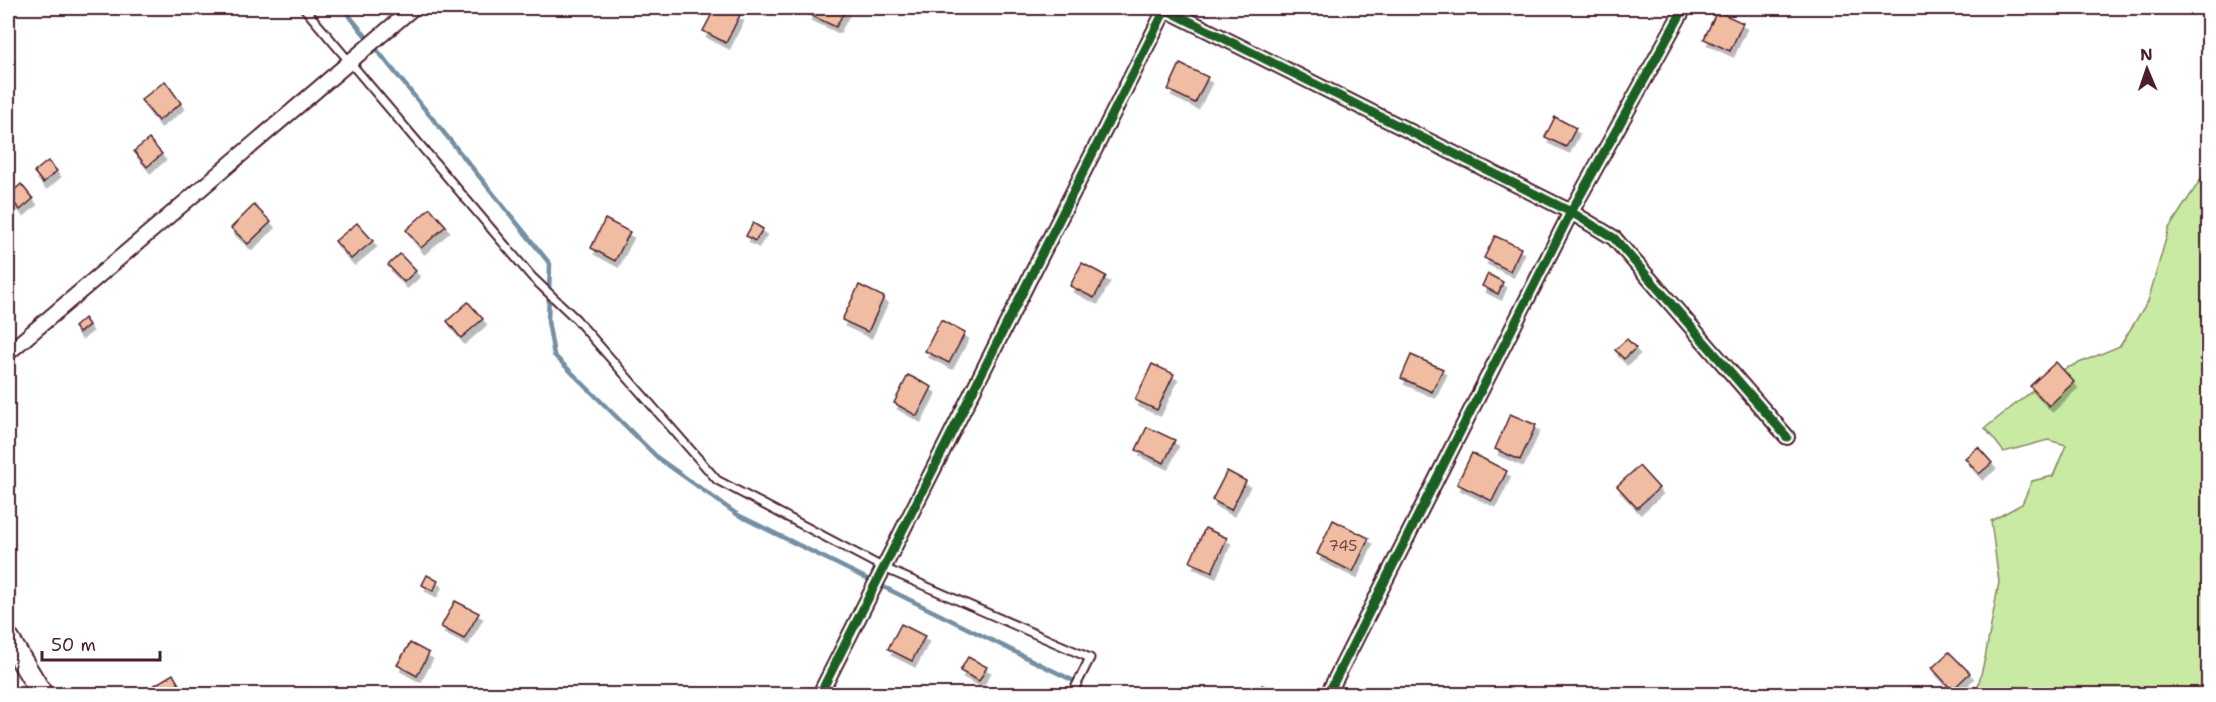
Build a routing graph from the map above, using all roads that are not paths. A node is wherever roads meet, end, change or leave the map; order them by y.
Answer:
1 (304, 8) edge
2 (413, 8) edge
3 (1165, 8) edge
4 (1684, 8) edge
5 (351, 62) junction
6 (1571, 212) junction
7 (8, 353) edge
8 (1787, 437) dead end
9 (884, 568) junction
10 (8, 638) edge
11 (42, 694) edge
12 (820, 694) edge
13 (1072, 694) edge
14 (1328, 694) edge

1 - 5 lane
2 - 5 street
3 - 6 street
3 - 9 street
4 - 6 street
5 - 7 street
5 - 9 lane
6 - 8 street
6 - 14 street
9 - 12 street
9 - 13 lane
10 - 11 street

